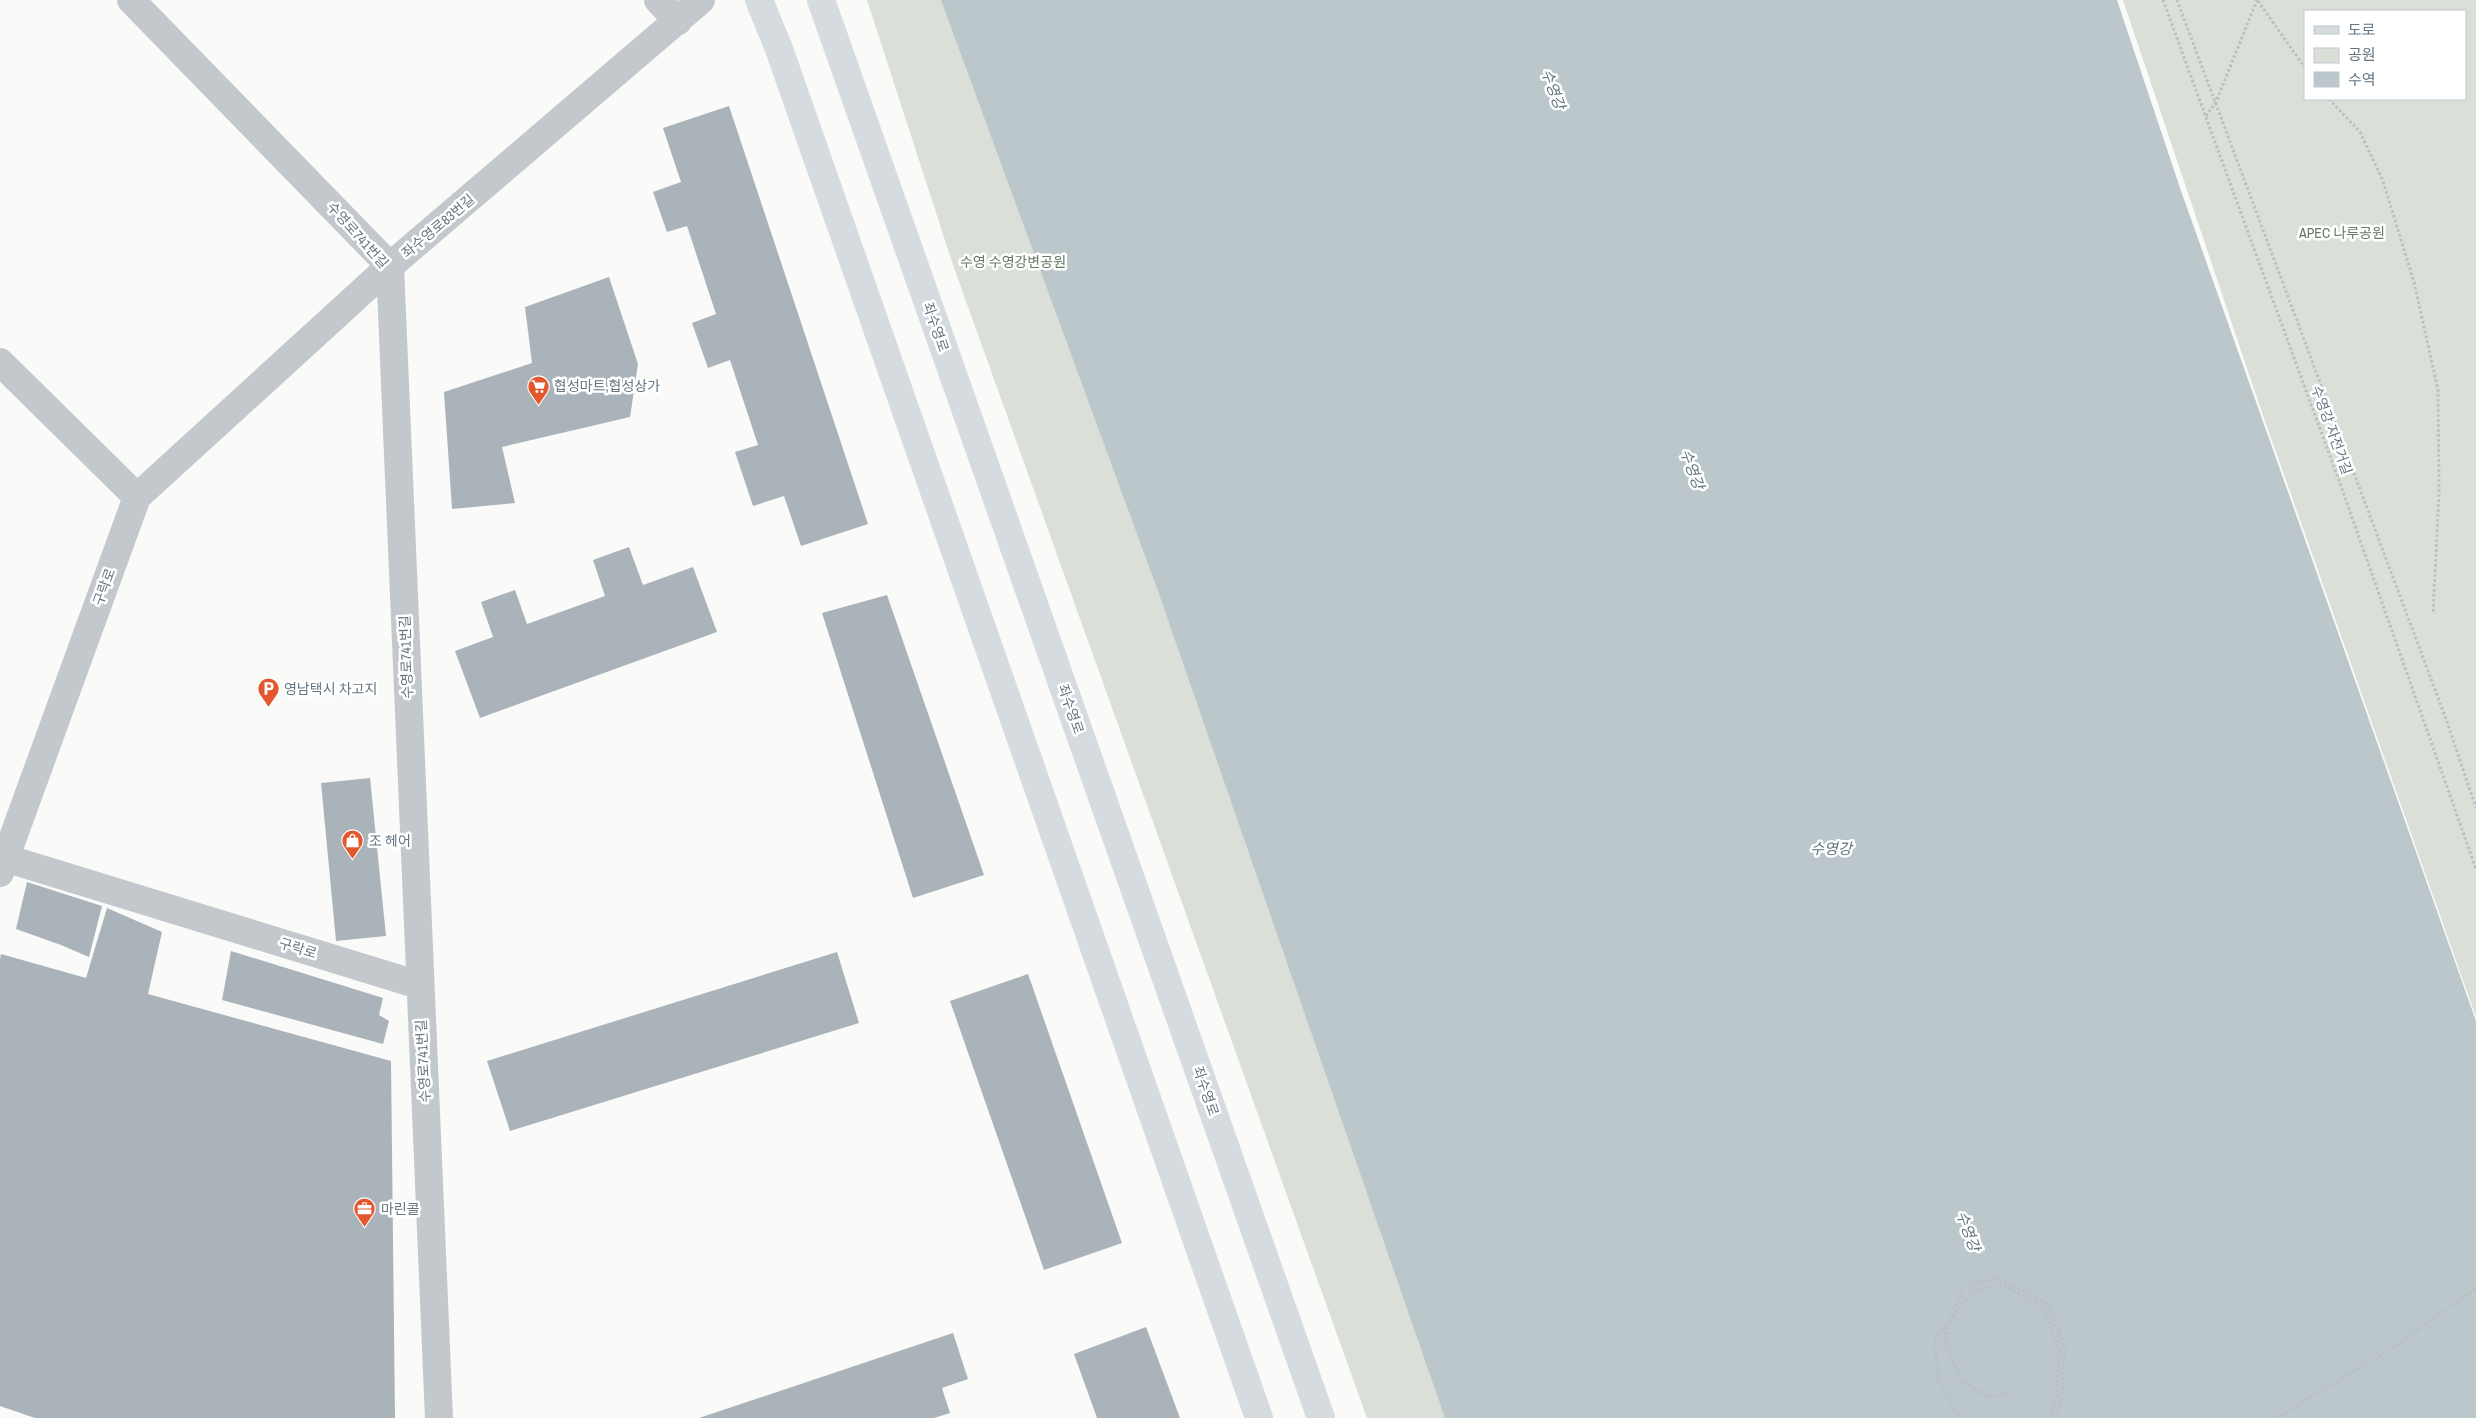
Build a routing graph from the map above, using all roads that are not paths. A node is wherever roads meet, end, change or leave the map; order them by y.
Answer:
1 (131, 0) edge
2 (658, 0) edge
3 (701, 0) edge
4 (759, 0) edge
5 (821, 0) edge
6 (678, 22) junction
7 (390, 266) junction
8 (0, 362) edge
9 (136, 497) junction
10 (2, 862) edge
11 (419, 985) junction
12 (439, 1418) edge
13 (1259, 1418) edge
14 (1321, 1418) edge

1 - 7 street, 수영로741번길
2 - 6 street
3 - 6 street, 좌수영로83번길
4 - 13 main road
5 - 14 main road, 좌수영로
6 - 7 street, 좌수영로83번길
7 - 9 street, 좌수영로83번길
7 - 11 street, 수영로741번길
8 - 9 street
9 - 10 street, 구락로
10 - 11 street, 구락로
11 - 12 street, 수영로741번길

